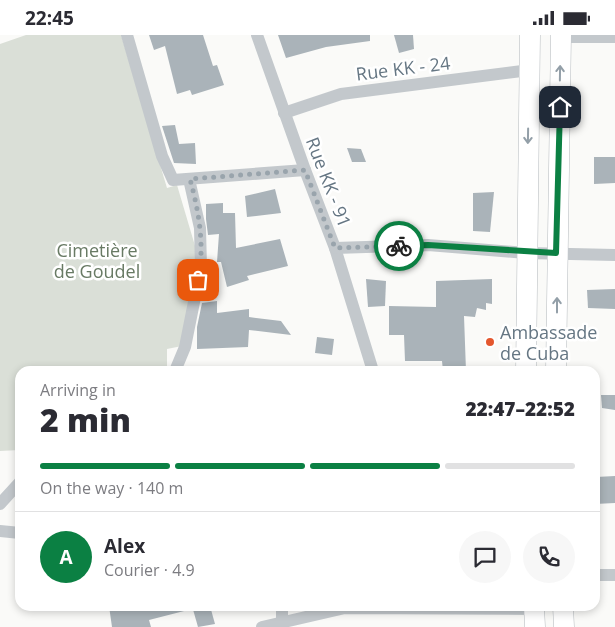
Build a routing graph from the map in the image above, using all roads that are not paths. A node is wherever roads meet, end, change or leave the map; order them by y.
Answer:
1 (127, 35) edge
2 (257, 35) edge
3 (530, 35) edge
4 (561, 36) edge
5 (615, 37) edge
6 (530, 70) junction
7 (284, 113) junction
8 (305, 170) junction
9 (190, 179) junction
10 (335, 248) junction
11 (526, 253) junction
12 (556, 253) junction
13 (615, 255) edge
14 (177, 366) edge
15 (371, 366) edge
16 (526, 366) edge
17 (556, 366) edge
18 (15, 488) edge
19 (0, 504) edge
20 (0, 531) edge
21 (15, 532) edge
22 (600, 575) edge
23 (615, 575) edge
24 (282, 611) edge
25 (334, 611) edge
26 (440, 611) edge
27 (563, 611) edge
28 (535, 614) edge
29 (282, 625) edge
30 (262, 627) edge
31 (564, 627) edge

1 - 9 street
2 - 7 street, Rue KK - 91
3 - 6 main road
4 - 5 street
12 -> 4 main road
6 - 7 street, Rue KK - 24
6 -> 11 main road
7 - 8 street, Rue KK - 91
8 - 9 street
8 - 10 street, Rue KK - 91
9 - 14 street
10 - 11 street
10 - 15 street, Rue KK - 91
11 - 12 street
11 - 16 main road
12 - 13 street
17 -> 12 main road
18 - 19 street
20 - 21 street
22 - 23 street
24 - 29 street
25 - 29 street
26 - 28 street
27 - 31 main road
29 - 30 street

